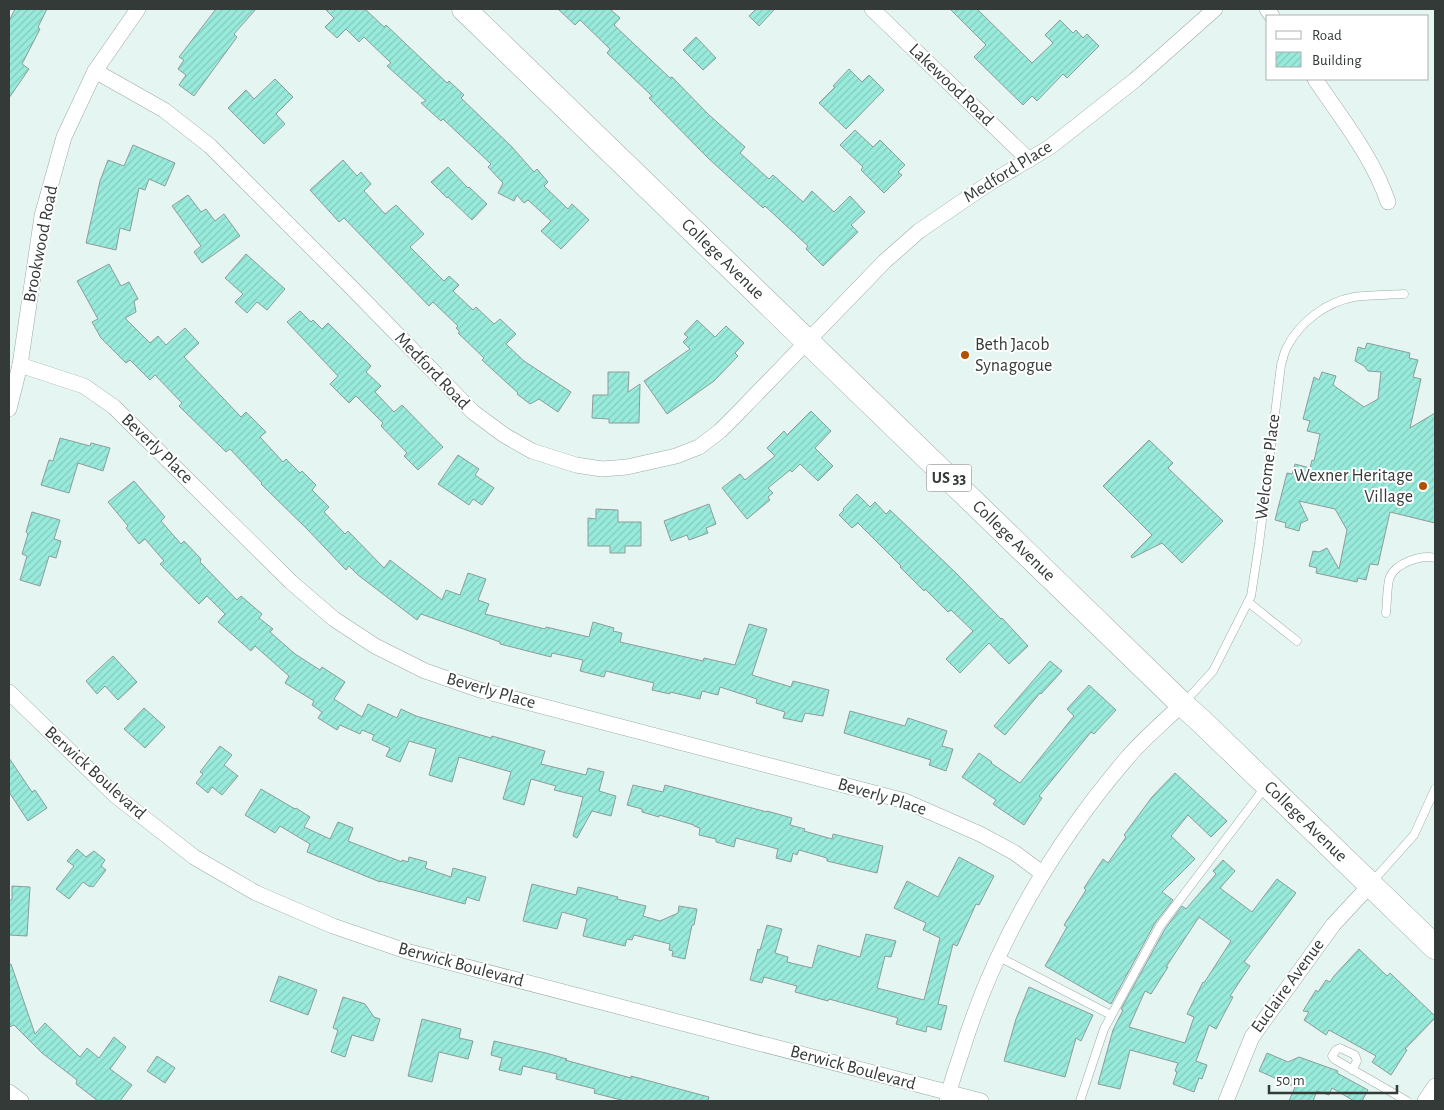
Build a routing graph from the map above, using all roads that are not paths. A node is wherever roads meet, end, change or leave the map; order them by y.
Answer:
1 (138, 9) edge
2 (464, 9) edge
3 (872, 9) edge
4 (1215, 9) edge
5 (95, 71) junction
6 (1316, 80) edge
7 (1029, 160) junction
8 (1388, 202) dead end
9 (1404, 294) dead end
10 (808, 341) junction
11 (20, 365) junction
12 (9, 409) edge
13 (1435, 558) edge
14 (1248, 602) junction
15 (1386, 613) dead end
16 (1298, 641) dead end
17 (9, 692) edge
18 (1182, 704) junction
19 (1268, 785) junction
20 (1435, 789) edge
21 (1042, 873) junction
22 (1371, 884) junction
23 (1435, 947) edge
24 (997, 956) junction
25 (1111, 1016) junction
26 (1352, 1070) dead end
27 (1435, 1086) edge
28 (9, 1092) edge
29 (948, 1097) edge
30 (21, 1101) edge
31 (981, 1101) edge
32 (1080, 1101) edge
33 (1226, 1101) edge
34 (1407, 1101) edge
35 (1425, 1101) edge

1 - 5 street, Brookwood Road
2 - 10 main road, College Avenue / US 33
3 - 7 street, Lakewood Road
4 - 7 street, Medford Place
5 - 10 street, Medford Road
5 - 11 street, Brookwood Road
6 - 8 street
7 - 10 street, Medford Place
9 - 14 lane, Welcome Place
10 - 18 main road, College Avenue / US 33
11 - 12 street, Brookwood Road
11 - 21 street, Beverly Place
13 - 15 lane
14 - 16 lane
14 - 18 lane, Welcome Place
17 - 29 street, Berwick Boulevard
18 - 19 main road, College Avenue / US 33
18 - 21 street
19 - 22 main road, College Avenue / US 33
19 - 25 lane
20 - 22 lane
21 - 24 street
22 - 23 main road, College Avenue / US 33
22 - 33 street, Euclaire Avenue
24 - 25 lane
24 - 29 street
25 - 32 lane
26 - 34 lane
27 - 35 street
28 - 30 street
29 - 31 street, Berwick Boulevard

